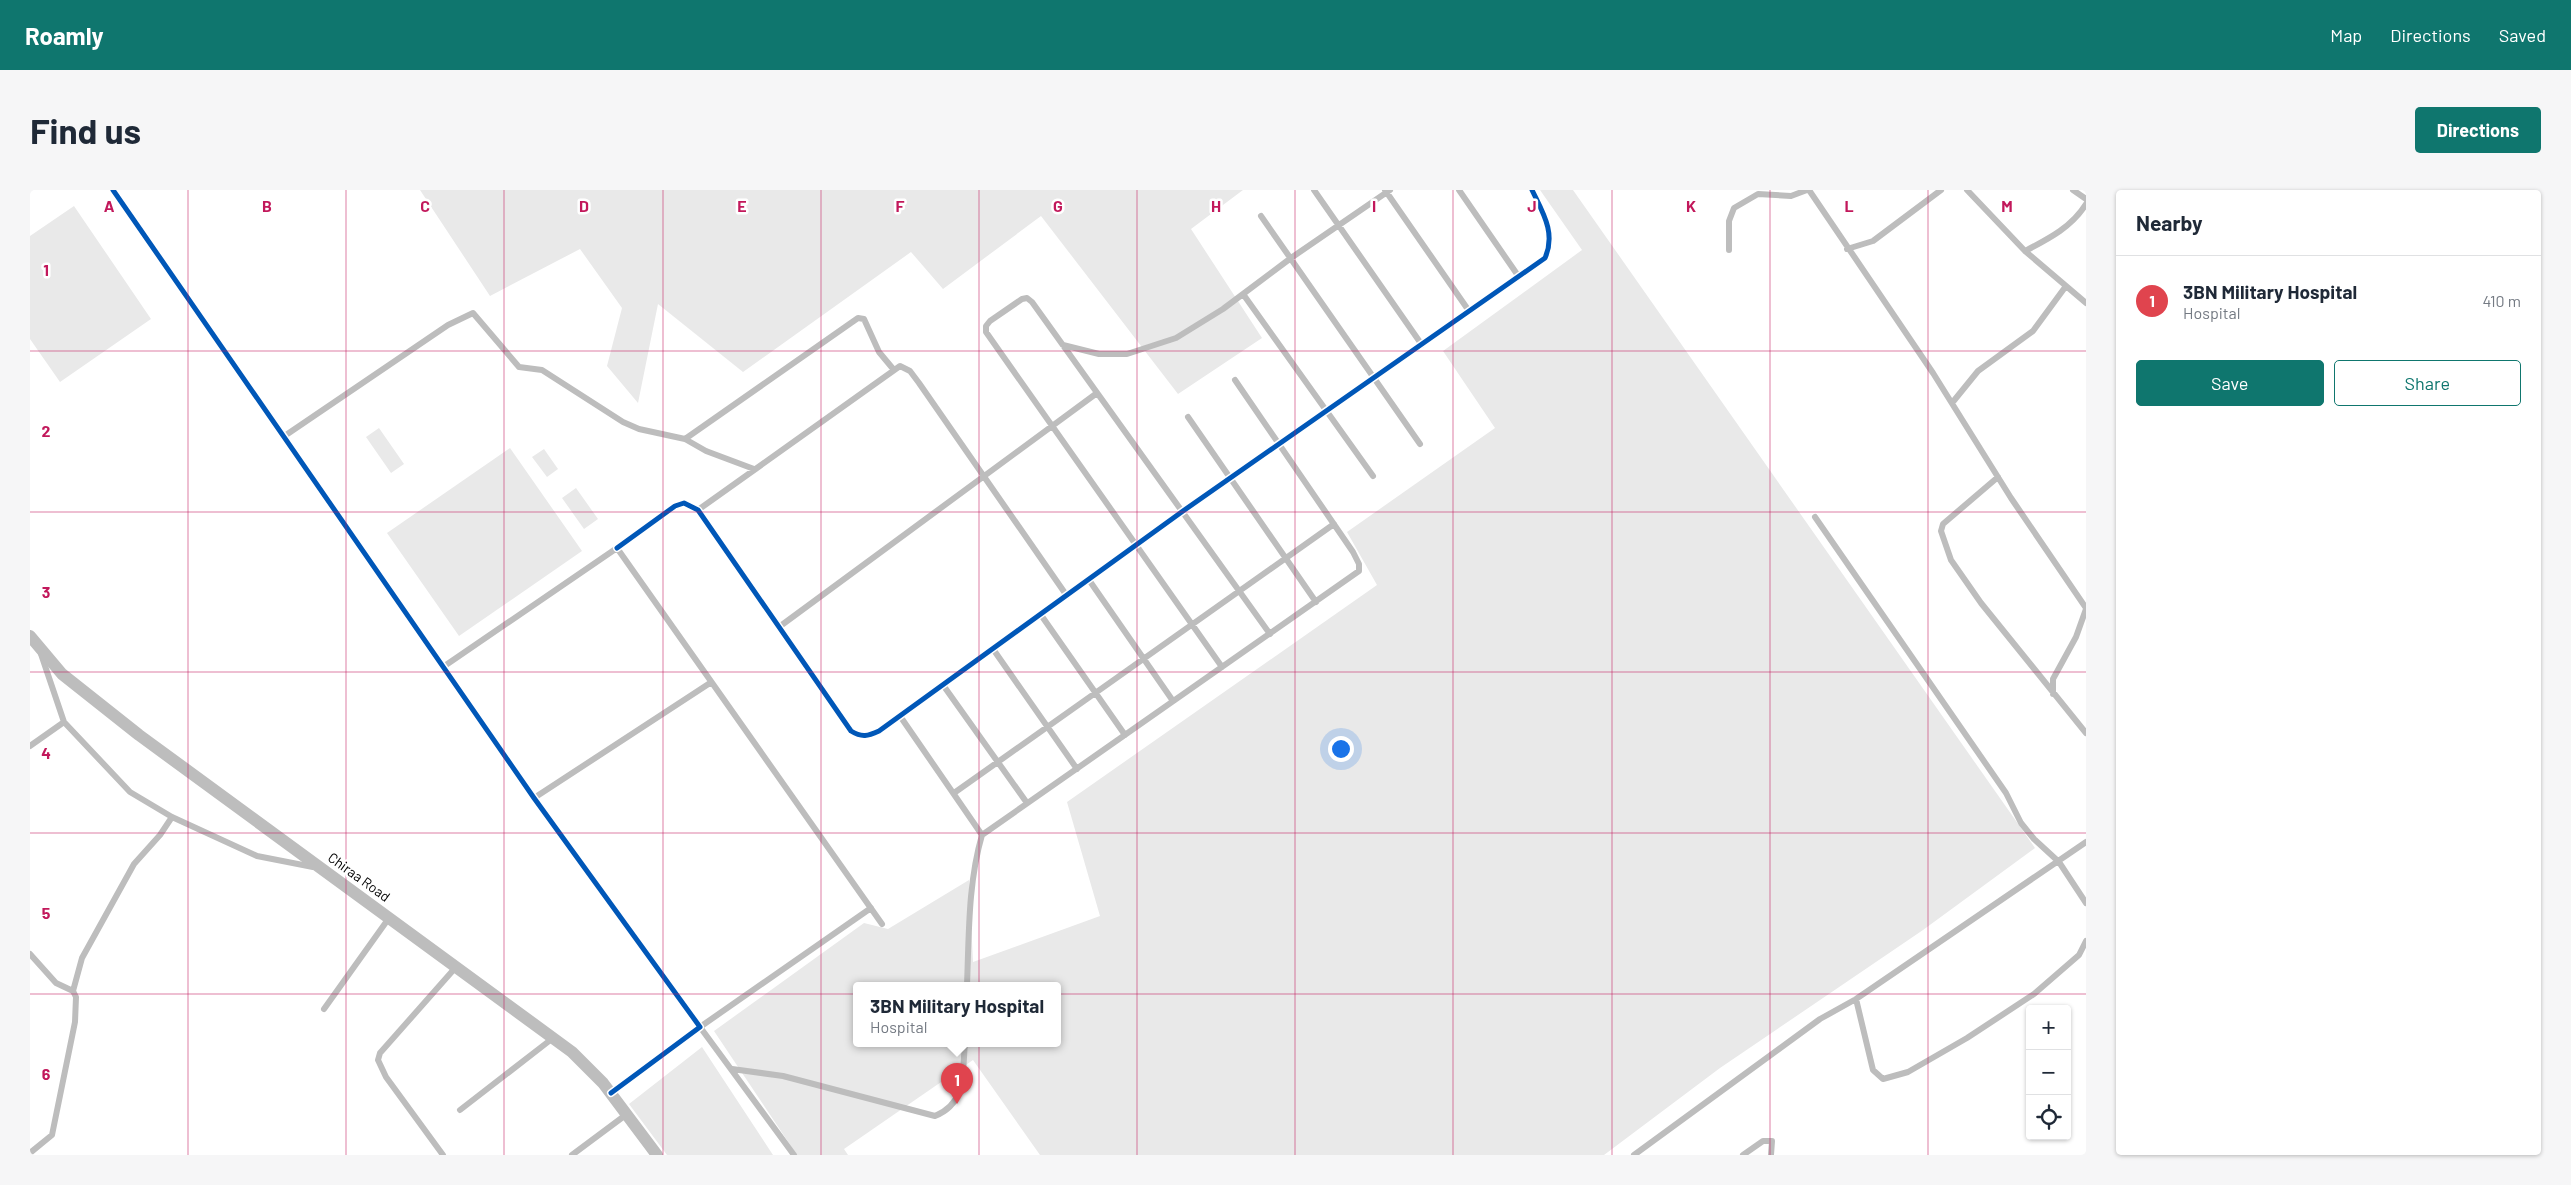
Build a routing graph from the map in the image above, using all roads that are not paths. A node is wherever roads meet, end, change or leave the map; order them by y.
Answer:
1 (113, 190) edge
2 (1314, 190) edge
3 (1458, 190) edge
4 (1532, 190) edge
5 (1808, 190) edge
6 (1941, 190) edge
7 (1967, 190) edge
8 (2073, 190) edge
9 (1387, 191) edge
10 (2086, 199) edge
11 (2086, 204) edge
12 (1261, 216) dead end
13 (1339, 225) junction
14 (1847, 249) junction
15 (1729, 250) dead end
16 (2025, 251) junction
17 (1291, 258) junction
18 (1519, 277) junction
19 (2066, 286) junction
20 (1243, 294) junction
21 (2086, 303) edge
22 (1469, 312) junction
23 (1063, 345) junction
24 (1422, 345) junction
25 (894, 370) junction
26 (1375, 377) junction
27 (1235, 380) dead end
28 (1098, 393) junction
29 (1952, 403) junction
30 (1327, 410) junction
31 (1188, 417) dead end
32 (1051, 426) junction
33 (283, 438) junction
34 (685, 439) junction
35 (1420, 444) dead end
36 (1279, 445) junction
37 (754, 469) junction
38 (983, 476) junction
39 (1373, 476) dead end
40 (1998, 477) junction
41 (1231, 478) junction
42 (698, 510) junction
43 (1183, 511) junction
44 (1815, 517) dead end
45 (1334, 524) junction
46 (1136, 547) junction
47 (617, 548) junction
48 (1286, 558) junction
49 (1089, 580) junction
50 (1240, 591) junction
51 (1067, 596) junction
52 (1316, 602) junction
53 (2086, 609) edge
54 (1041, 614) junction
55 (1192, 625) junction
56 (779, 627) junction
57 (1270, 634) junction
58 (30, 636) edge
59 (993, 649) junction
60 (39, 650) junction
61 (1144, 659) junction
62 (443, 667) junction
63 (1222, 668) junction
64 (710, 683) junction
65 (943, 685) junction
66 (1096, 693) junction
67 (2053, 694) junction
68 (1174, 701) junction
69 (900, 716) junction
70 (64, 722) junction
71 (1047, 727) junction
72 (2086, 733) edge
73 (1125, 735) junction
74 (30, 746) edge
75 (998, 762) junction
76 (1076, 769) junction
77 (954, 793) junction
78 (534, 798) junction
79 (1027, 804) junction
80 (172, 817) junction
81 (982, 835) junction
82 (2086, 842) edge
83 (2059, 862) junction
84 (320, 868) junction
85 (2086, 904) edge
86 (870, 908) junction
87 (389, 918) junction
88 (882, 924) dead end
89 (2086, 941) edge
90 (30, 954) edge
91 (456, 967) junction
92 (967, 982) edge
93 (73, 991) junction
94 (1856, 999) junction
95 (324, 1009) dead end
96 (700, 1027) junction
97 (554, 1037) junction
98 (965, 1047) edge
99 (732, 1069) junction
100 (611, 1093) junction
101 (460, 1110) dead end
102 (627, 1114) junction
103 (30, 1153) edge
104 (443, 1155) edge
105 (572, 1155) edge
106 (657, 1155) edge
107 (794, 1155) edge
108 (1634, 1155) edge
109 (1743, 1155) edge
110 (1771, 1155) edge

1 - 33 street
2 - 13 street
3 - 18 street
4 - 18 street
5 - 14 street
5 - 15 street
6 - 14 street
7 - 16 street
8 - 10 street
9 - 13 street
9 - 22 street
11 - 16 street
12 - 17 street
13 - 17 street
13 - 24 street
14 - 29 street
16 - 19 street
17 - 20 street
17 - 26 street
18 - 22 street
19 - 21 street
19 - 29 street
20 - 23 street
20 - 30 street
22 - 24 street
23 - 28 street
23 - 32 street
24 - 26 street
25 - 34 street
25 - 37 street
25 - 38 street
26 - 30 street
26 - 35 street
27 - 36 street
28 - 32 street
28 - 43 street
29 - 40 street
30 - 36 street
30 - 39 street
31 - 41 street
32 - 38 street
32 - 46 street
33 - 34 street
33 - 62 street
34 - 37 street
36 - 41 street
36 - 45 street
37 - 42 street
38 - 51 street
38 - 56 street
40 - 53 street
40 - 67 street
41 - 43 street
41 - 48 street
42 - 47 street
42 - 56 street
43 - 46 street
43 - 50 street
44 - 83 street
45 - 48 street
45 - 52 street
46 - 49 street
46 - 55 street
47 - 62 street
47 - 64 street
48 - 50 street
48 - 52 street
49 - 51 street
49 - 61 street
50 - 55 street
50 - 57 street
51 - 54 street
52 - 57 street
53 - 67 street
54 - 59 street
54 - 66 street
55 - 61 street
55 - 63 street
56 - 69 street
57 - 63 street
58 - 60 highway, Chiraa Road
59 - 65 street
59 - 71 street
60 - 70 street
60 - 84 highway, Chiraa Road
61 - 66 street
61 - 68 street
62 - 78 street
63 - 68 street
64 - 78 street
64 - 86 street
65 - 69 street
65 - 75 street
66 - 71 street
66 - 73 street
67 - 72 street
68 - 73 street
69 - 77 street
70 - 74 street
70 - 80 street
71 - 75 street
71 - 76 street
73 - 76 street
75 - 77 street
75 - 79 street
76 - 79 street
77 - 81 street
78 - 96 street
79 - 81 street
80 - 84 street
80 - 93 street
81 - 92 street
82 - 83 street
83 - 85 street
83 - 94 street
84 - 87 highway, Chiraa Road
86 - 88 street
86 - 96 street
87 - 91 highway, Chiraa Road
87 - 95 street
89 - 94 street
90 - 93 street
91 - 97 highway, Chiraa Road
91 - 104 street
93 - 103 street
94 - 108 street
96 - 99 street
96 - 100 street
97 - 100 highway, Chiraa Road
97 - 101 street
98 - 99 street
99 - 107 street
100 - 102 highway, Chiraa Road
102 - 105 street
102 - 106 highway, Chiraa Road
109 - 110 street

